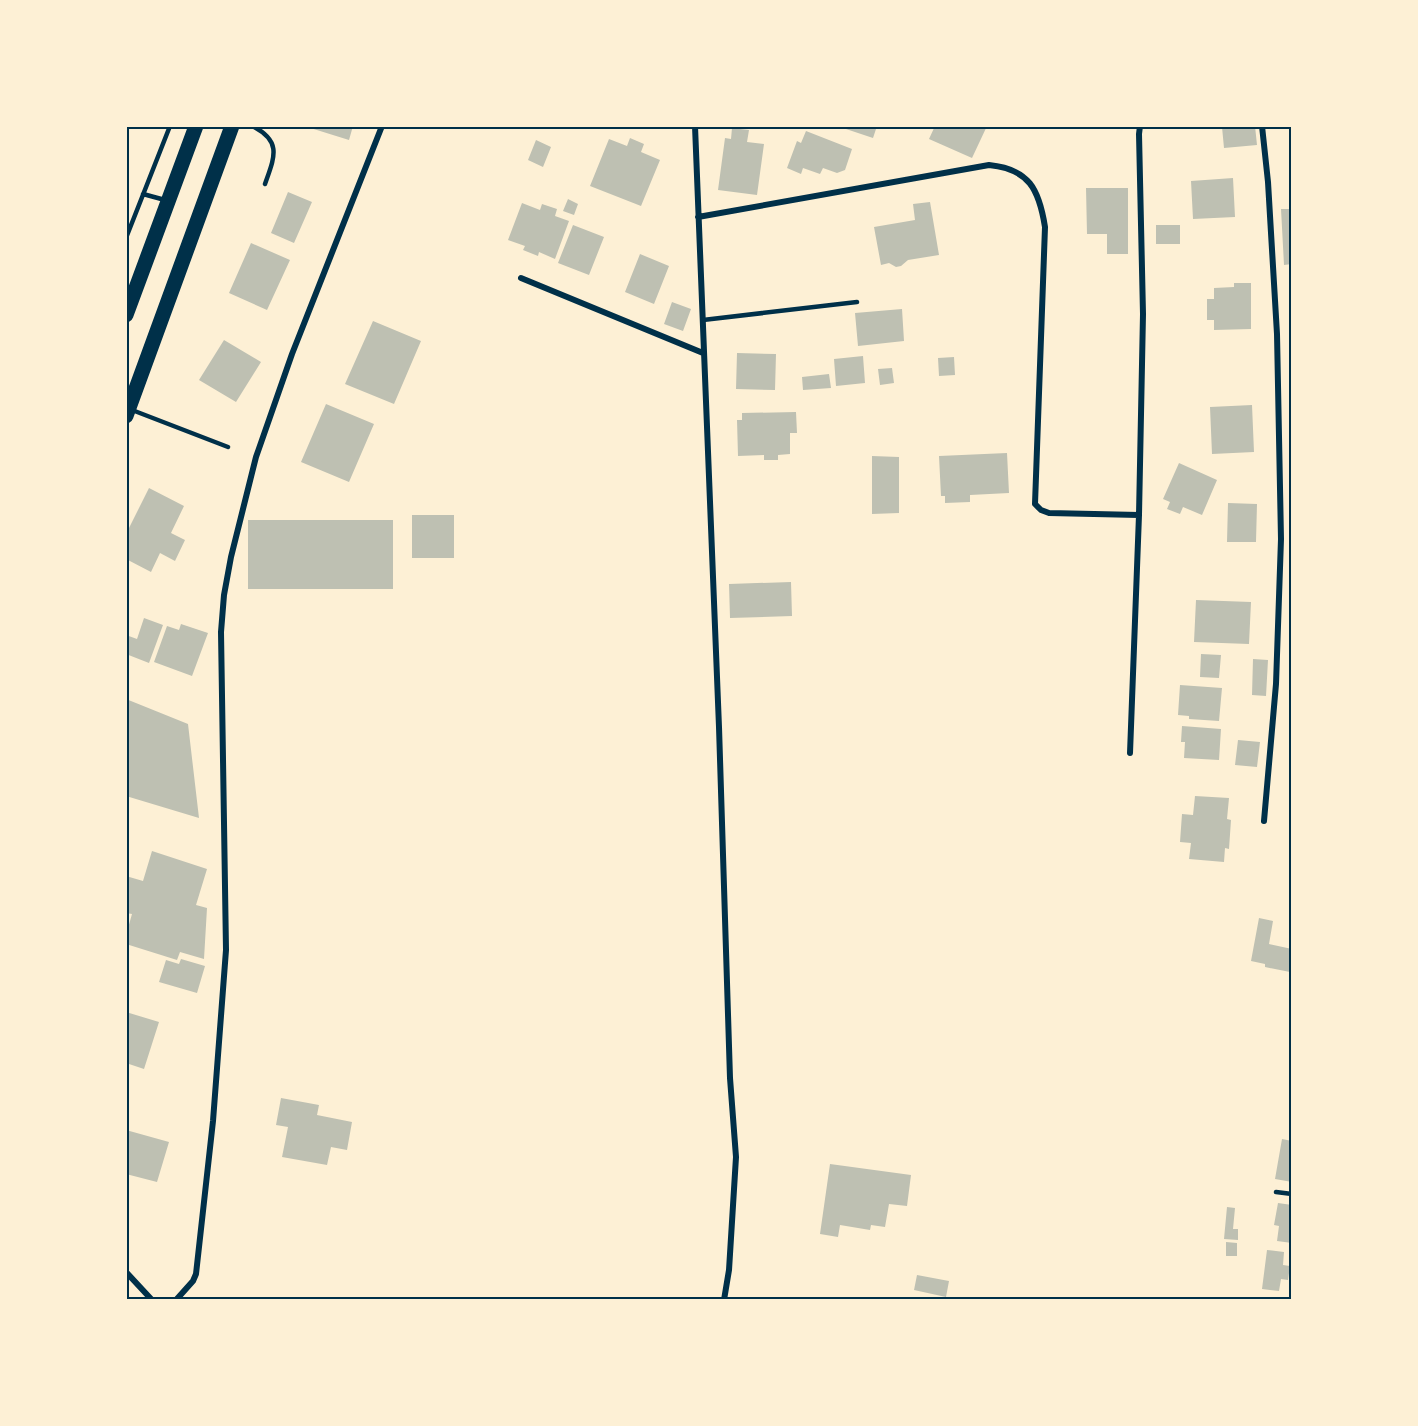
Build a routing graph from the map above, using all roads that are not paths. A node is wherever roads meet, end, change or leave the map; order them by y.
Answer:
1 (170, 126) edge
2 (195, 126) edge
3 (232, 126) edge
4 (252, 126) edge
5 (382, 126) edge
6 (695, 126) edge
7 (1140, 126) edge
8 (1262, 126) edge
9 (265, 184) dead end
10 (143, 194) junction
11 (168, 201) junction
12 (698, 217) junction
13 (126, 238) edge
14 (521, 278) dead end
15 (857, 302) dead end
16 (126, 315) edge
17 (703, 320) junction
18 (703, 353) junction
19 (128, 413) edge
20 (228, 447) dead end
21 (1139, 515) junction
22 (1130, 753) dead end
23 (1264, 821) dead end
24 (1276, 1192) dead end
25 (1292, 1194) edge
26 (126, 1272) edge
27 (152, 1300) edge
28 (176, 1300) edge
29 (724, 1300) edge

1 - 10 lane
2 - 11 main road
3 - 19 main road
4 - 9 lane
5 - 28 street
6 - 12 street
7 - 21 street
8 - 23 street
10 - 11 lane
10 - 13 lane
11 - 16 main road
12 - 17 street
12 - 21 street
14 - 18 street
15 - 17 lane
17 - 18 street
18 - 29 street
19 - 20 lane
21 - 22 street
24 - 25 lane
26 - 27 street

